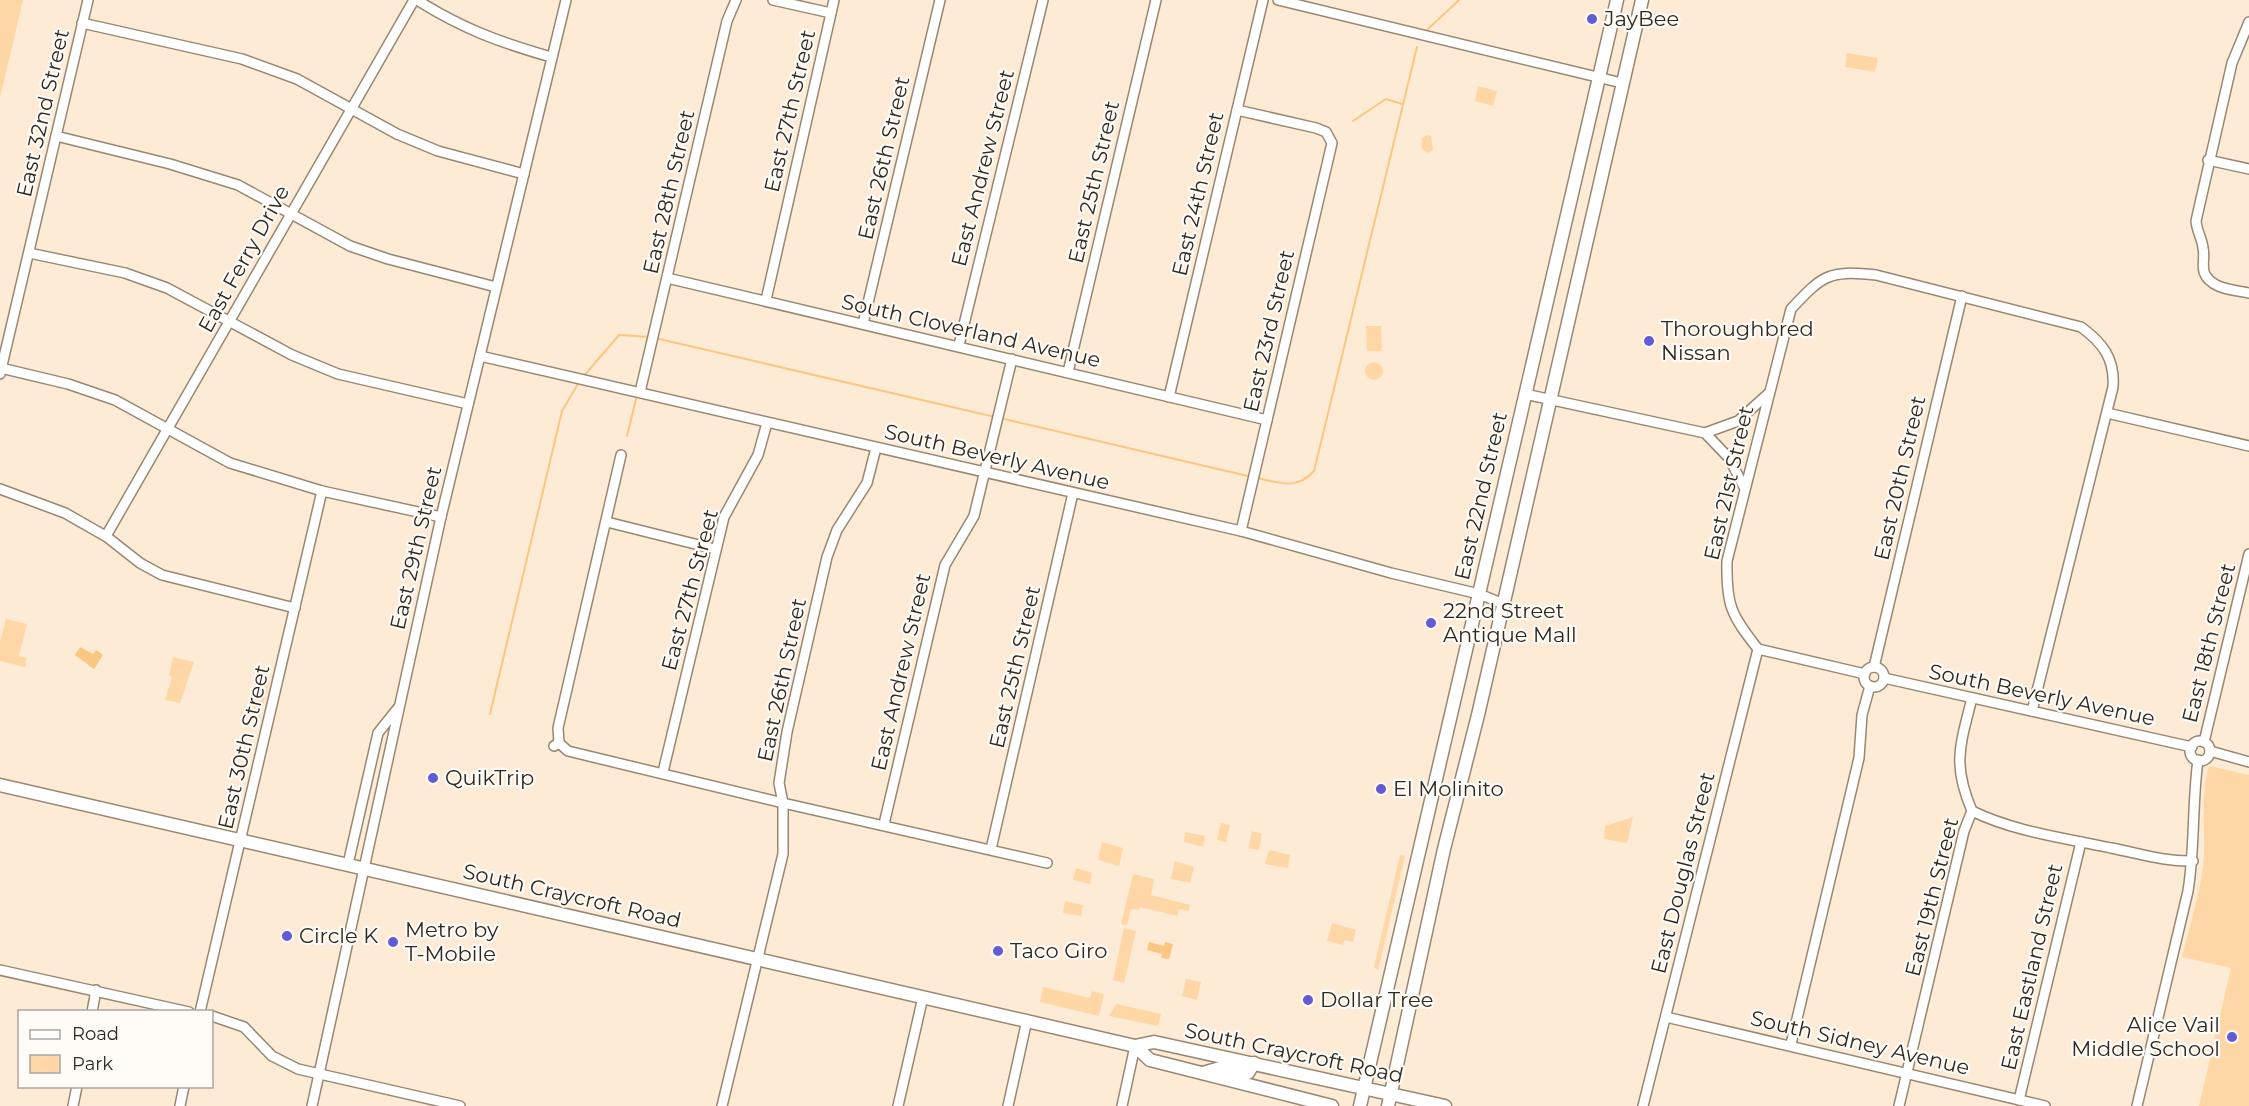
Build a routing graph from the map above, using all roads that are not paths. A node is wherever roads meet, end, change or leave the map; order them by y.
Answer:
1 (88, 0) edge
2 (416, 0) edge
3 (566, 0) edge
4 (736, 0) edge
5 (773, 0) edge
6 (834, 0) edge
7 (940, 0) edge
8 (1043, 0) edge
9 (1156, 0) edge
10 (1263, 0) edge
11 (1278, 0) edge
12 (1617, 0) edge
13 (1642, 0) edge
14 (1316, 4) edge
15 (831, 14) junction
16 (82, 22) junction
17 (2249, 22) edge
18 (551, 57) junction
19 (1599, 77) junction
20 (1622, 83) junction
21 (352, 108) junction
22 (1237, 110) junction
23 (1340, 131) dead end
24 (56, 136) junction
25 (1330, 138) junction
26 (2208, 160) junction
27 (2249, 170) edge
28 (524, 174) junction
29 (290, 214) junction
30 (28, 253) junction
31 (2206, 276) junction
32 (667, 278) junction
33 (2198, 283) dead end
34 (496, 287) junction
35 (2249, 293) edge
36 (1962, 296) junction
37 (766, 300) junction
38 (231, 321) junction
39 (863, 324) junction
40 (959, 345) junction
41 (480, 356) junction
42 (1012, 359) junction
43 (1, 371) edge
44 (1068, 372) junction
45 (640, 393) junction
46 (1769, 393) junction
47 (1525, 394) junction
48 (1169, 397) junction
49 (1549, 399) junction
50 (468, 404) junction
51 (2107, 413) junction
52 (1267, 420) junction
53 (767, 423) junction
54 (168, 430) junction
55 (1705, 433) junction
56 (2249, 446) edge
57 (876, 448) junction
58 (621, 455) dead end
59 (984, 473) junction
60 (1744, 487) junction
61 (0, 489) edge
62 (322, 491) junction
63 (1073, 493) junction
64 (441, 517) junction
65 (607, 522) junction
66 (1241, 531) junction
67 (106, 536) junction
68 (715, 549) junction
69 (2249, 554) edge
70 (1479, 594) junction
71 (1504, 604) junction
72 (295, 608) junction
73 (1758, 649) junction
74 (1874, 668) junction
75 (1865, 674) junction
76 (1884, 678) junction
77 (1870, 686) junction
78 (1972, 698) junction
79 (400, 706) junction
80 (2032, 711) junction
81 (2204, 742) junction
82 (2192, 747) junction
83 (2210, 751) junction
84 (2198, 760) junction
85 (2249, 762) edge
86 (663, 772) junction
87 (0, 785) edge
88 (783, 803) junction
89 (1972, 811) junction
90 (884, 824) junction
91 (241, 840) junction
92 (2080, 842) junction
93 (991, 849) junction
94 (2193, 861) junction
95 (1047, 863) dead end
96 (348, 864) junction
97 (365, 867) junction
98 (757, 960) junction
99 (0, 970) edge
100 (96, 990) junction
101 (923, 997) junction
102 (92, 1010) edge
103 (185, 1010) edge
104 (200, 1010) edge
105 (213, 1017) edge
106 (1666, 1017) junction
107 (1027, 1020) junction
108 (1791, 1044) junction
109 (1135, 1046) junction
110 (1254, 1064) junction
111 (1907, 1072) junction
112 (1202, 1073) junction
113 (320, 1074) junction
114 (1364, 1087) junction
115 (77, 1088) edge
116 (184, 1088) edge
117 (1389, 1100) edge
118 (2019, 1100) junction
119 (73, 1106) edge
120 (180, 1106) edge
121 (312, 1106) edge
122 (460, 1106) edge
123 (722, 1106) edge
124 (898, 1106) edge
125 (1008, 1106) edge
126 (1122, 1106) edge
127 (1332, 1106) edge
128 (1360, 1106) edge
129 (1445, 1106) edge
130 (1643, 1106) edge
131 (1899, 1106) edge
132 (2045, 1106) edge
133 (2137, 1106) edge

1 - 16 street, East 32nd Street
2 - 18 street
2 - 21 street, East Ferry Drive
3 - 18 street, East 29th Street
4 - 32 street, East 28th Street
5 - 15 street
6 - 15 street, East 27th Street
7 - 39 street, East 26th Street
8 - 40 street, East Andrew Street
9 - 44 street, East 25th Street
10 - 22 street, East 24th Street
11 - 14 street
12 - 19 main road, East 22nd Street
13 - 20 main road
14 - 19 street
15 - 37 street, East 27th Street
16 - 21 street
16 - 24 street, East 32nd Street
17 - 26 street
18 - 28 street, East 29th Street
19 - 20 street
19 - 47 main road, East 22nd Street
20 - 49 main road
21 - 28 street
21 - 29 street, East Ferry Drive
22 - 25 street
22 - 48 street, East 24th Street
23 - 25 street
24 - 29 street
24 - 30 street, East 32nd Street
25 - 52 street, East 23rd Street
26 - 27 street
26 - 31 street
28 - 34 street, East 29th Street
29 - 34 street
29 - 38 street, East Ferry Drive
30 - 38 street
30 - 43 street, East 32nd Street
31 - 33 street
31 - 35 street
32 - 37 street, South Cloverland Avenue
32 - 45 street, East 28th Street
34 - 41 street, East 29th Street
36 - 46 street
36 - 51 street
36 - 74 street, East 20th Street
37 - 39 street, South Cloverland Avenue
38 - 50 street
38 - 54 street, East Ferry Drive
39 - 40 street, South Cloverland Avenue
40 - 42 street, South Cloverland Avenue
41 - 45 street, South Beverly Avenue
41 - 50 street, East 29th Street
42 - 44 street, South Cloverland Avenue
42 - 59 street, East Andrew Street
43 - 54 street
44 - 48 street, South Cloverland Avenue
45 - 53 street, South Beverly Avenue
46 - 55 street, East 21st Street
46 - 60 street, East 21st Street
47 - 49 street
47 - 70 main road, East 22nd Street
48 - 52 street, South Cloverland Avenue
49 - 55 street
49 - 71 main road
50 - 64 street, East 29th Street
51 - 56 street
51 - 80 street
52 - 66 street, East 23rd Street
53 - 57 street, South Beverly Avenue
53 - 68 street, East 27th Street
54 - 62 street
54 - 67 street, East Ferry Drive
55 - 60 street
57 - 59 street, South Beverly Avenue
57 - 88 street, East 26th Street
58 - 65 street
59 - 63 street, South Beverly Avenue
59 - 90 street, East Andrew Street
60 - 73 street, East 21st Street
61 - 67 street
62 - 64 street
62 - 72 street, East 30th Street
63 - 66 street, South Beverly Avenue
63 - 93 street, East 25th Street
64 - 79 street, East 29th Street
65 - 68 street
65 - 86 street
66 - 70 street, South Beverly Avenue
67 - 72 street
68 - 86 street, East 27th Street
69 - 81 street, East 18th Street
70 - 71 street, South Beverly Avenue
70 - 114 main road, East 22nd Street
71 - 117 main road
72 - 91 street, East 30th Street
73 - 75 street
73 - 106 street, East Douglas Street
74 - 75 street
74 - 76 street
75 - 77 street
76 - 77 street
76 - 78 street, South Beverly Avenue
77 - 108 street
78 - 80 street, South Beverly Avenue
78 - 89 street, East 19th Street
79 - 96 street
79 - 97 street, East 29th Street
80 - 82 street, South Beverly Avenue
81 - 82 street
81 - 83 street
82 - 84 street
83 - 84 street
83 - 85 street
84 - 94 street
86 - 88 street
87 - 91 main road, South Craycroft Road
88 - 90 street
88 - 98 street, East 26th Street
89 - 92 street
89 - 111 street, East 19th Street
90 - 93 street
91 - 96 main road, South Craycroft Road
91 - 104 street, East 30th Street
92 - 94 street
92 - 118 street, East Eastland Street
93 - 95 street
94 - 133 street
96 - 97 main road, South Craycroft Road
97 - 98 main road, South Craycroft Road
97 - 113 street, East 29th Street
98 - 101 main road, South Craycroft Road
98 - 123 street, East 26th Street
99 - 100 street
100 - 102 street
100 - 103 street
101 - 107 main road, South Craycroft Road
101 - 124 street
105 - 113 street
106 - 108 street, South Sidney Avenue
106 - 130 street, East Douglas Street
107 - 109 main road, South Craycroft Road
107 - 125 street
108 - 111 street, South Sidney Avenue
109 - 110 main road, South Craycroft Road
109 - 112 main road, South Craycroft Road
109 - 126 street
110 - 112 main road
110 - 114 main road, South Craycroft Road
111 - 118 street, South Sidney Avenue
111 - 131 street, East 19th Street
112 - 127 main road, South Craycroft Road
113 - 121 street, East 29th Street
113 - 122 street
114 - 117 main road, South Craycroft Road
114 - 128 main road, East 22nd Street
115 - 119 street
116 - 120 street
117 - 129 main road, South Craycroft Road
118 - 132 street, South Sidney Avenue

